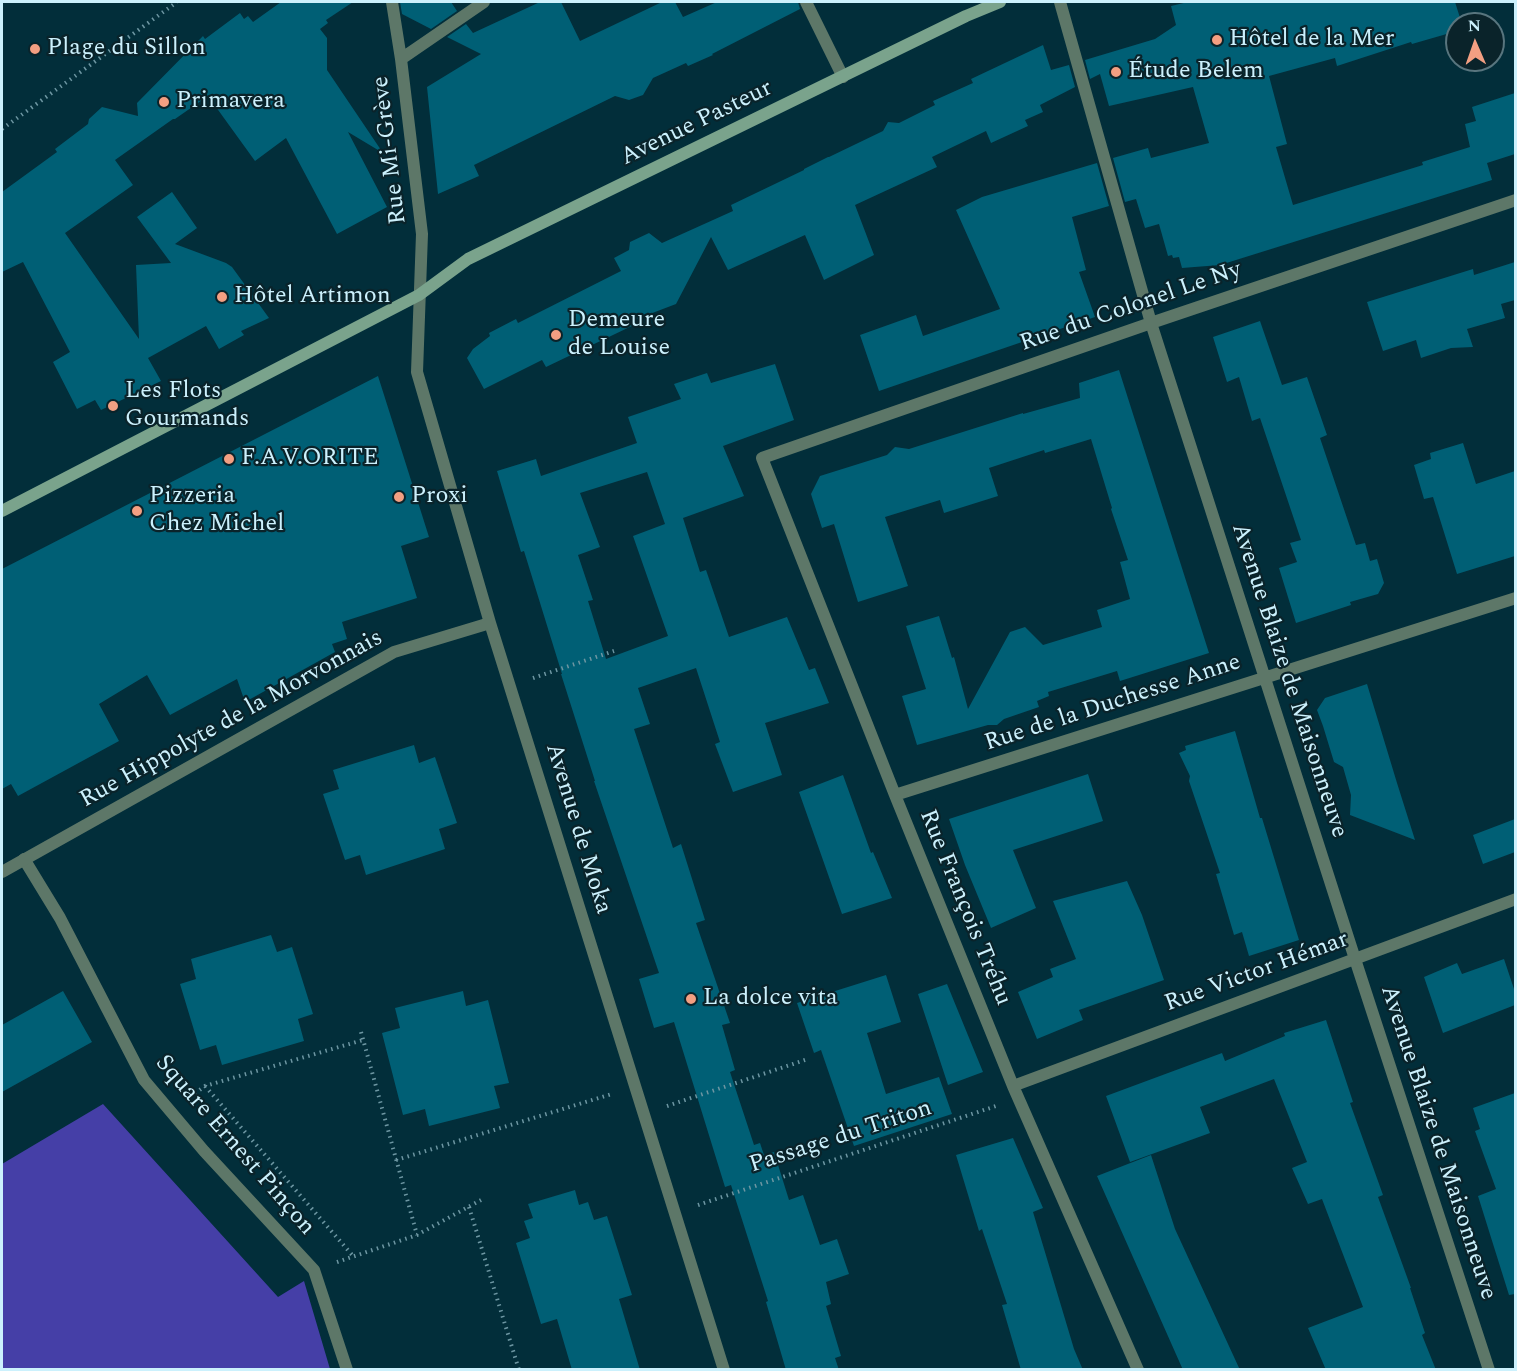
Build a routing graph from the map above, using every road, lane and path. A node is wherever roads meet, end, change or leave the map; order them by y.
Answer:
1 (177, 2) edge
2 (392, 2) edge
3 (484, 2) edge
4 (806, 2) edge
5 (1000, 2) edge
6 (1060, 2) edge
7 (401, 59) junction
8 (843, 77) junction
9 (2, 129) edge
10 (1515, 200) edge
11 (419, 295) junction
12 (1151, 323) junction
13 (762, 458) joint
14 (2, 511) edge
15 (1515, 598) edge
16 (490, 623) junction
17 (614, 651) dead end
18 (1266, 678) junction
19 (510, 686) junction
20 (895, 795) junction
21 (24, 859) junction
22 (2, 872) edge
23 (1515, 899) edge
24 (1355, 959) junction
25 (361, 1032) dead end
26 (363, 1040) junction
27 (808, 1059) dead end
28 (205, 1086) junction
29 (636, 1086) junction
30 (1013, 1086) junction
31 (1018, 1098) junction
32 (170, 1111) junction
33 (644, 1113) junction
34 (396, 1160) junction
35 (481, 1200) dead end
36 (469, 1207) junction
37 (675, 1213) junction
38 (417, 1235) junction
39 (352, 1256) junction
40 (314, 1270) junction
41 (347, 1370) edge
42 (519, 1370) edge
43 (724, 1370) edge
44 (1138, 1370) edge
45 (1489, 1370) edge

1 - 9 path
2 - 7 street, Rue Mi-Grève
3 - 7 street
4 - 8 street
5 - 8 main road, Avenue Pasteur
6 - 12 street, Avenue Blaize de Maisonneuve
7 - 11 street, Rue Mi-Grève
8 - 11 main road, Avenue Pasteur
10 - 12 street, Rue du Colonel Le Ny
11 - 14 main road, Avenue Pasteur
11 - 16 street, Avenue de Moka
12 - 13 street, Rue du Colonel Le Ny
12 - 18 street, Avenue Blaize de Maisonneuve
13 - 20 street, Rue François Tréhu
15 - 18 street, Rue de la Duchesse Anne
16 - 19 street, Avenue de Moka
16 - 21 street, Rue Hippolyte de la Morvonnais
17 - 19 path
18 - 20 street, Rue de la Duchesse Anne
18 - 24 street, Avenue Blaize de Maisonneuve
19 - 29 street, Avenue de Moka
20 - 30 street, Rue François Tréhu
21 - 22 street, Rue Hippolyte de la Morvonnais
21 - 32 street, Square Ernest Pinçon
23 - 24 street, Rue Victor Hémar
24 - 30 street, Rue Victor Hémar
24 - 45 street, Avenue Blaize de Maisonneuve
25 - 26 path
26 - 28 path
26 - 34 path
27 - 33 path
28 - 32 path
28 - 39 path
29 - 33 street, Avenue de Moka
29 - 34 path
30 - 31 street, Rue François Tréhu
31 - 37 path, Passage du Triton
31 - 44 street, Rue François Tréhu
32 - 40 street, Square Ernest Pinçon
33 - 37 street, Avenue de Moka
34 - 38 path
35 - 36 path
36 - 38 path
36 - 42 path
37 - 43 street, Avenue de Moka
38 - 39 path
39 - 40 path
40 - 41 street, Square Ernest Pinçon

